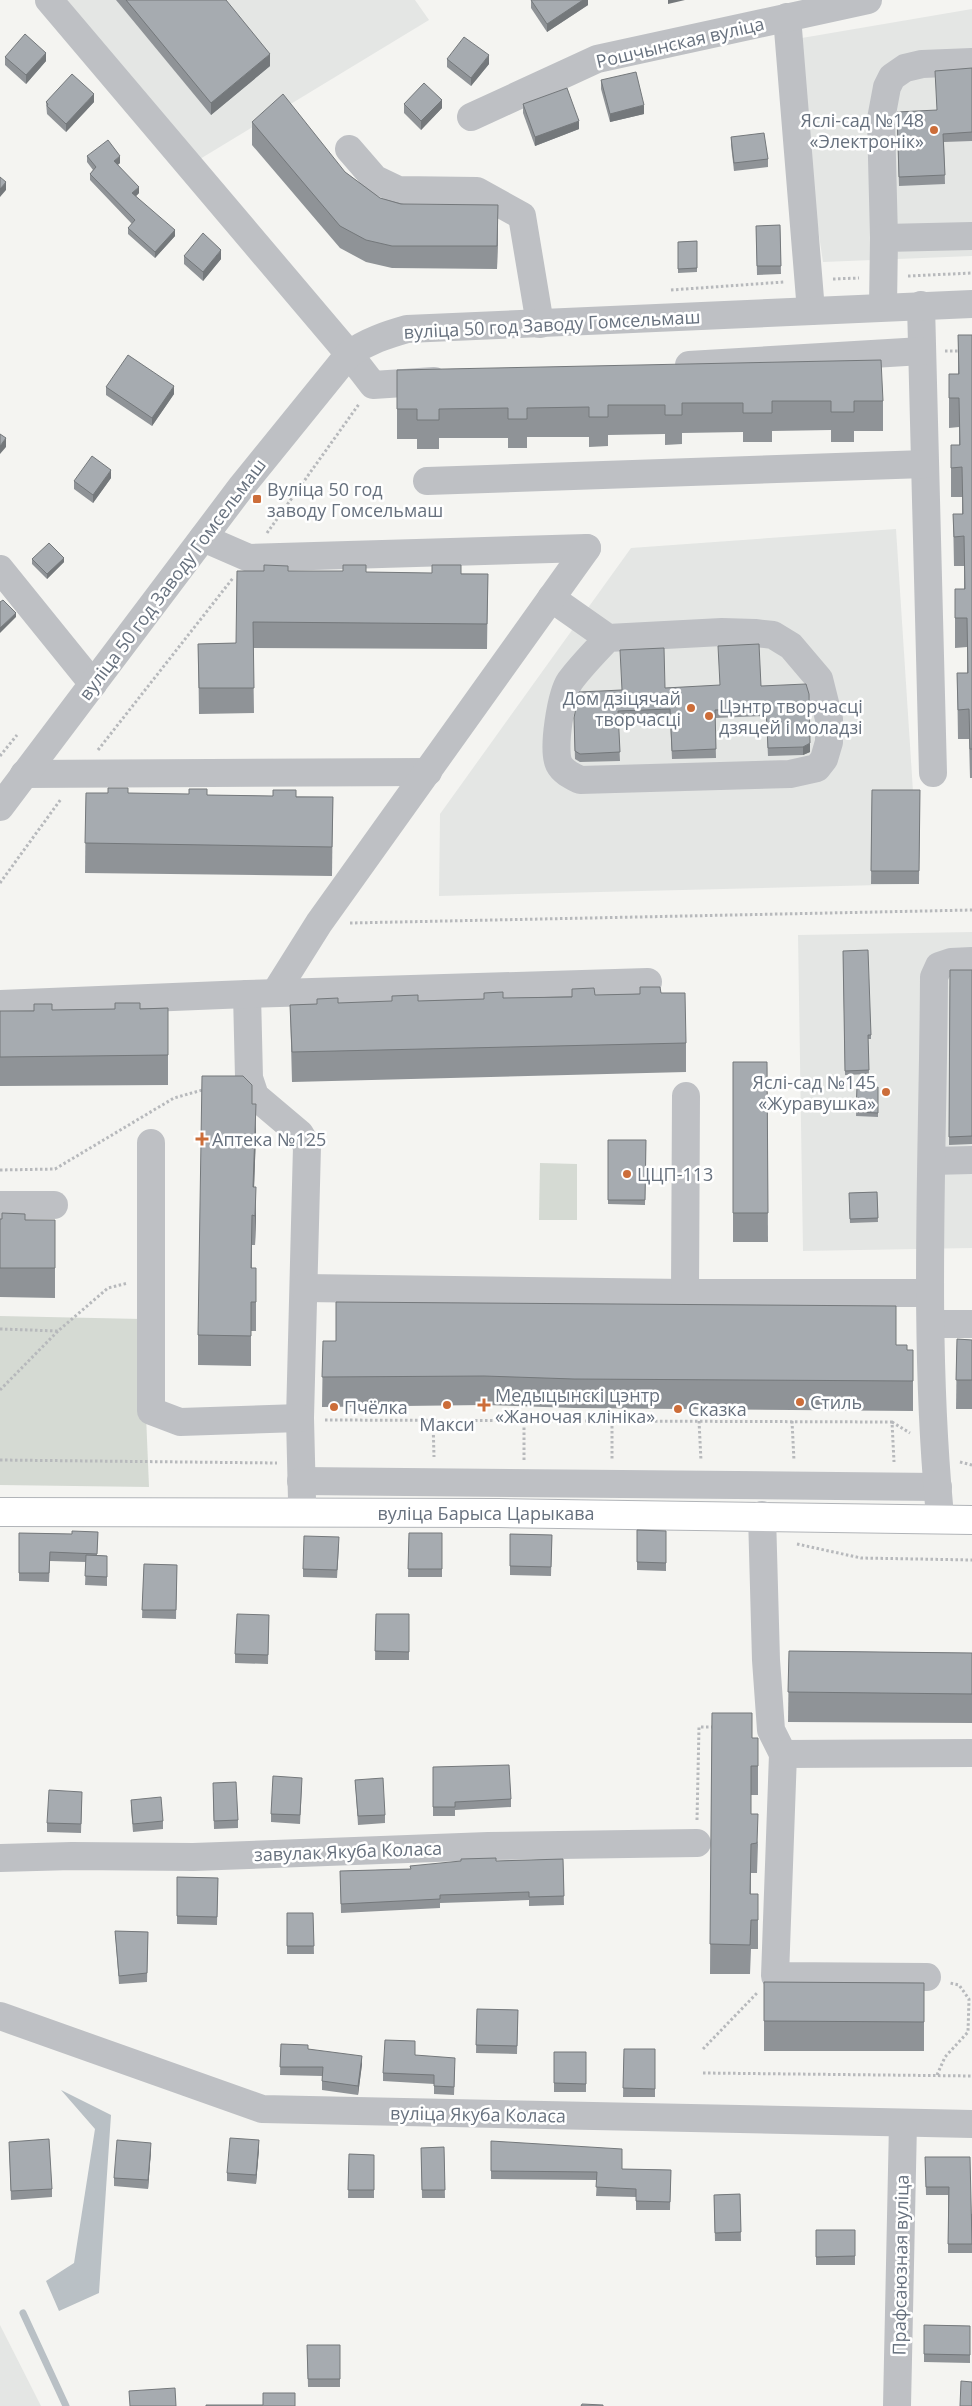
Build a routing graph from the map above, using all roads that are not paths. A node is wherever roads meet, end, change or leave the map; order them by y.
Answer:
1 (49, 0) edge
2 (864, 0) edge
3 (787, 18) junction
4 (972, 62) edge
5 (471, 117) dead end
6 (349, 149) dead end
7 (972, 236) edge
8 (884, 238) junction
9 (972, 304) edge
10 (921, 305) junction
11 (883, 307) junction
12 (811, 311) junction
13 (540, 324) junction
14 (922, 351) junction
15 (350, 354) junction
16 (663, 366) edge
17 (460, 379) edge
18 (925, 464) junction
19 (428, 481) dead end
20 (203, 538) junction
21 (0, 568) edge
22 (551, 598) junction
23 (608, 638) junction
24 (93, 684) junction
25 (428, 772) junction
26 (933, 773) dead end
27 (24, 774) junction
28 (0, 807) edge
29 (972, 961) edge
30 (648, 982) dead end
31 (274, 993) junction
32 (247, 994) junction
33 (0, 1004) edge
34 (686, 1096) dead end
35 (151, 1143) dead end
36 (972, 1160) edge
37 (932, 1161) junction
38 (0, 1205) edge
39 (54, 1205) dead end
40 (304, 1288) junction
41 (685, 1293) junction
42 (930, 1293) junction
43 (931, 1324) junction
44 (972, 1324) edge
45 (312, 1423) junction
46 (302, 1472) junction
47 (938, 1487) junction
48 (0, 1512) edge
49 (302, 1512) junction
50 (762, 1515) junction
51 (941, 1519) junction
52 (972, 1520) edge
53 (766, 1660) junction
54 (795, 1660) edge
55 (972, 1753) edge
56 (783, 1754) junction
57 (696, 1843) road end
58 (0, 1858) edge
59 (927, 1977) road end
60 (0, 2016) edge
61 (903, 2123) junction
62 (972, 2124) edge
63 (897, 2406) edge

1 - 15 street
2 - 3 street, Рошчынская вуліца
3 - 5 street, Рошчынская вуліца
3 - 12 street
4 - 8 street
6 - 13 street
7 - 8 street
8 - 11 street
9 - 10 street, вуліца 50 год Заводу Гомсельмаш
10 - 11 street, вуліца 50 год Заводу Гомсельмаш
10 - 14 street
11 - 12 street, вуліца 50 год Заводу Гомсельмаш
12 - 13 street, вуліца 50 год Заводу Гомсельмаш
13 - 15 street, вуліца 50 год Заводу Гомсельмаш
14 - 16 street
14 - 18 street
15 - 17 street
15 - 20 street, вуліца 50 год Заводу Гомсельмаш
18 - 19 street
18 - 26 street
20 - 22 street
20 - 24 street, вуліца 50 год Заводу Гомсельмаш
21 - 24 street
22 - 23 street
22 - 25 street
23 - 23 street
24 - 27 street, вуліца 50 год Заводу Гомсельмаш
25 - 27 street
25 - 31 street
27 - 28 street, вуліца 50 год Заводу Гомсельмаш
29 - 37 street
30 - 31 street
31 - 32 street
32 - 33 street
32 - 40 street
34 - 41 street
35 - 45 street
36 - 37 street
37 - 42 street
38 - 39 street
40 - 41 street
40 - 45 street
41 - 42 street
42 - 43 street
43 - 44 street
43 - 47 street
45 - 46 street
46 - 47 street
46 - 49 street
47 - 51 street
48 - 49 main road, вуліца Барыса Царыкава
49 - 50 main road, вуліца Барыса Царыкава
50 - 51 main road, вуліца Барыса Царыкава
50 - 53 street
51 - 52 main road, вуліца Барыса Царыкава
53 - 54 street
53 - 56 street
55 - 56 street
56 - 59 street
57 - 58 street, завулак Якуба Коласа
60 - 61 street, вуліца Якуба Коласа
61 - 62 street, вуліца Якуба Коласа
61 - 63 street, Прафсаюзная вуліца

